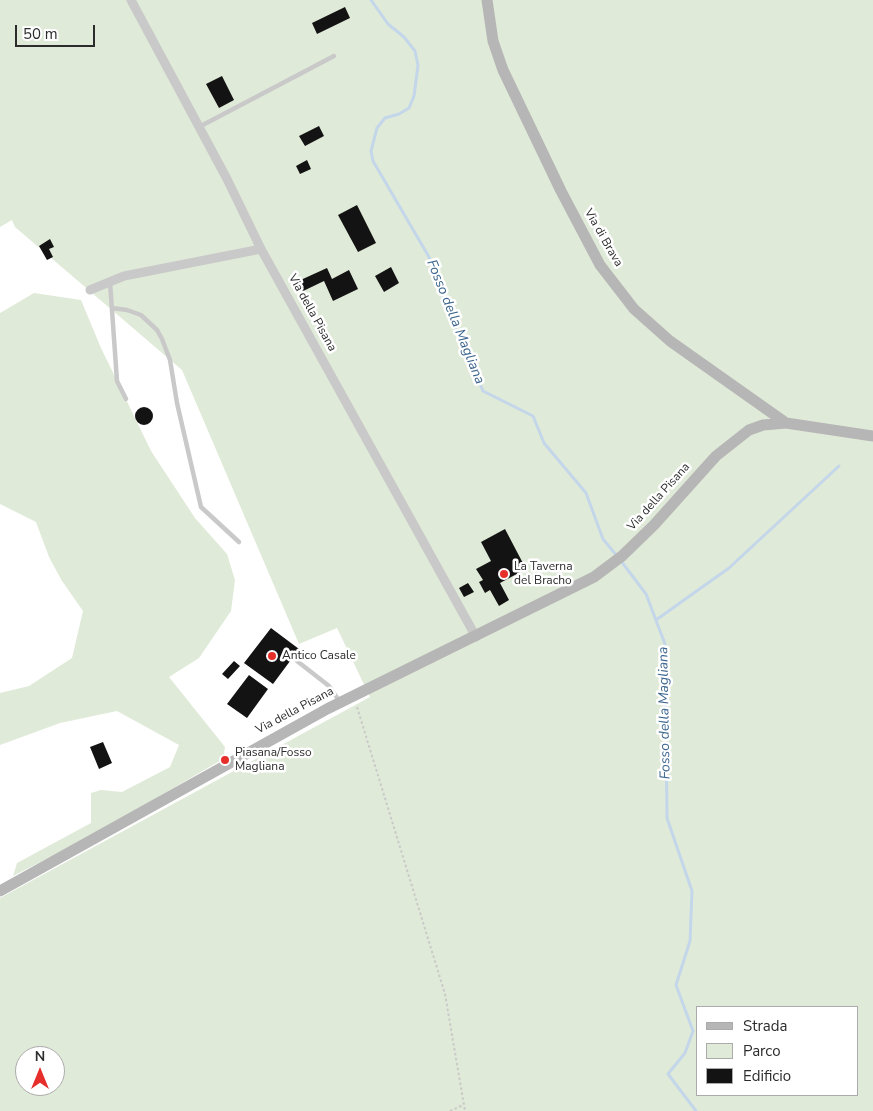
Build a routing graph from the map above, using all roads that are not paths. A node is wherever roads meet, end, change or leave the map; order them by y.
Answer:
1 (131, 0) edge
2 (488, 0) edge
3 (334, 56) dead end
4 (198, 127) junction
5 (261, 249) junction
6 (110, 282) junction
7 (90, 290) dead end
8 (112, 308) junction
9 (126, 399) dead end
10 (786, 423) junction
11 (873, 436) edge
12 (239, 542) dead end
13 (476, 637) junction
14 (297, 661) dead end
15 (340, 702) junction
16 (0, 891) edge

1 - 4 street, Via della Pisana
2 - 10 main road, Via di Brava
3 - 4 lane
4 - 5 street, Via della Pisana
5 - 6 street
5 - 13 street, Via della Pisana
6 - 7 street
6 - 8 lane
8 - 9 lane
8 - 12 lane
10 - 11 main road, Via della Pisana
10 - 13 main road, Via della Pisana
13 - 15 main road, Via della Pisana
14 - 15 lane
15 - 16 main road, Via della Pisana

